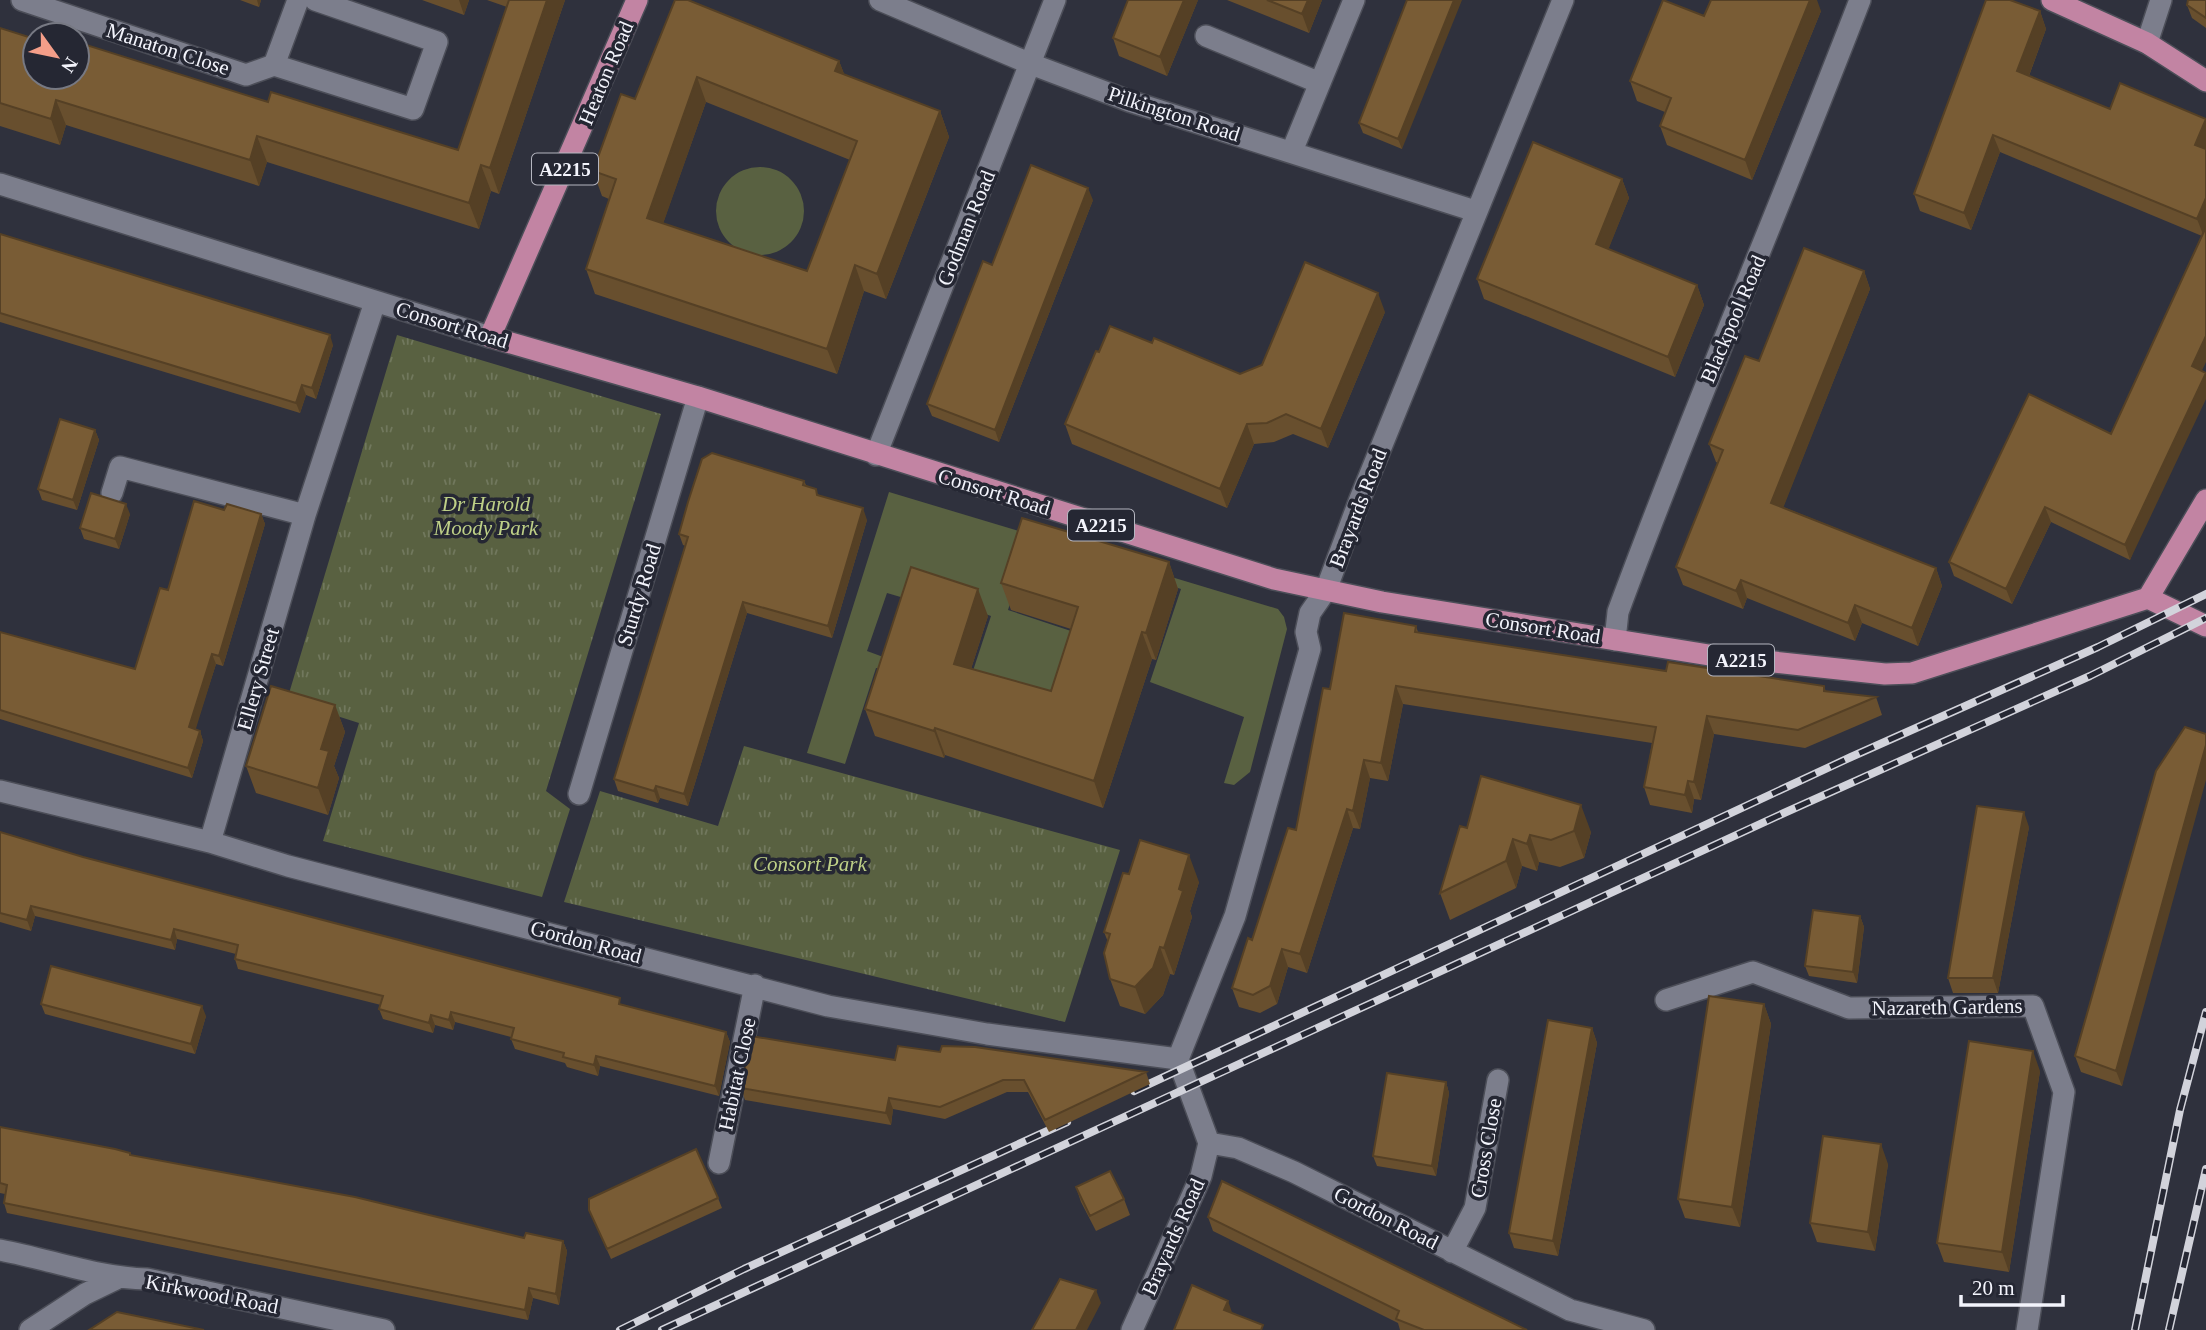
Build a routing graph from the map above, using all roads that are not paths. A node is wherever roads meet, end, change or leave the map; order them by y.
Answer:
1 (22, 0) edge
2 (298, 0) edge
3 (315, 0) edge
4 (637, 0) edge
5 (880, 0) edge
6 (1055, 0) edge
7 (1354, 0) edge
8 (1563, 0) edge
9 (1860, 0) edge
10 (2052, 0) edge
11 (2161, 0) edge
12 (1206, 37) dead end
13 (2147, 43) junction
14 (1031, 64) junction
15 (274, 65) junction
16 (2206, 81) edge
17 (1320, 83) junction
18 (1292, 152) junction
19 (0, 184) edge
20 (1475, 211) junction
21 (375, 302) junction
22 (490, 337) junction
23 (698, 397) junction
24 (876, 455) junction
25 (112, 493) dead end
26 (2206, 500) edge
27 (305, 515) junction
28 (1326, 590) junction
29 (2148, 598) junction
30 (2206, 626) edge
31 (1615, 640) junction
32 (0, 791) edge
33 (579, 794) dead end
34 (210, 842) junction
35 (755, 985) junction
36 (1666, 999) dead end
37 (1178, 1059) junction
38 (1498, 1080) dead end
39 (1209, 1143) junction
40 (719, 1163) dead end
41 (0, 1250) edge
42 (1452, 1252) junction
43 (116, 1279) junction
44 (30, 1330) edge
45 (384, 1330) edge
46 (1132, 1330) edge
47 (1644, 1330) edge
48 (2027, 1330) edge

1 - 15 street, Manaton Close
2 - 15 street
3 - 15 street
4 - 22 main road, Heaton Road / A2215
5 - 14 street, Pilkington Road
6 - 14 street, Godman Road
7 - 17 street
8 - 20 street, Brayards Road
9 - 31 street, Blackpool Road
10 - 13 main road
11 - 13 street
12 - 17 street
13 - 16 main road
14 - 18 street, Pilkington Road
14 - 24 street, Godman Road
17 - 18 street
18 - 20 street, Pilkington Road
19 - 21 street, Consort Road
20 - 28 street, Brayards Road
21 - 22 street, Consort Road
21 - 27 street, Ellery Street
22 - 23 main road, Consort Road / A2215
23 - 24 main road, Consort Road / A2215
23 - 33 street, Sturdy Road
24 - 28 main road, Consort Road / A2215
25 - 27 street
26 - 29 main road
27 - 34 street, Ellery Street
28 - 31 main road, Consort Road / A2215
28 - 37 street, Brayards Road
29 - 30 main road
29 - 31 main road, Consort Road / A2215
32 - 34 street, Gordon Road
34 - 35 street, Gordon Road
35 - 37 street, Gordon Road
35 - 40 street, Habitat Close
36 - 48 street, Nazareth Gardens
37 - 39 street
38 - 42 street, Cross Close
39 - 42 street, Gordon Road
39 - 46 street, Brayards Road
41 - 43 street, Kirkwood Road
42 - 47 street, Gordon Road
43 - 44 street
43 - 45 street, Kirkwood Road

